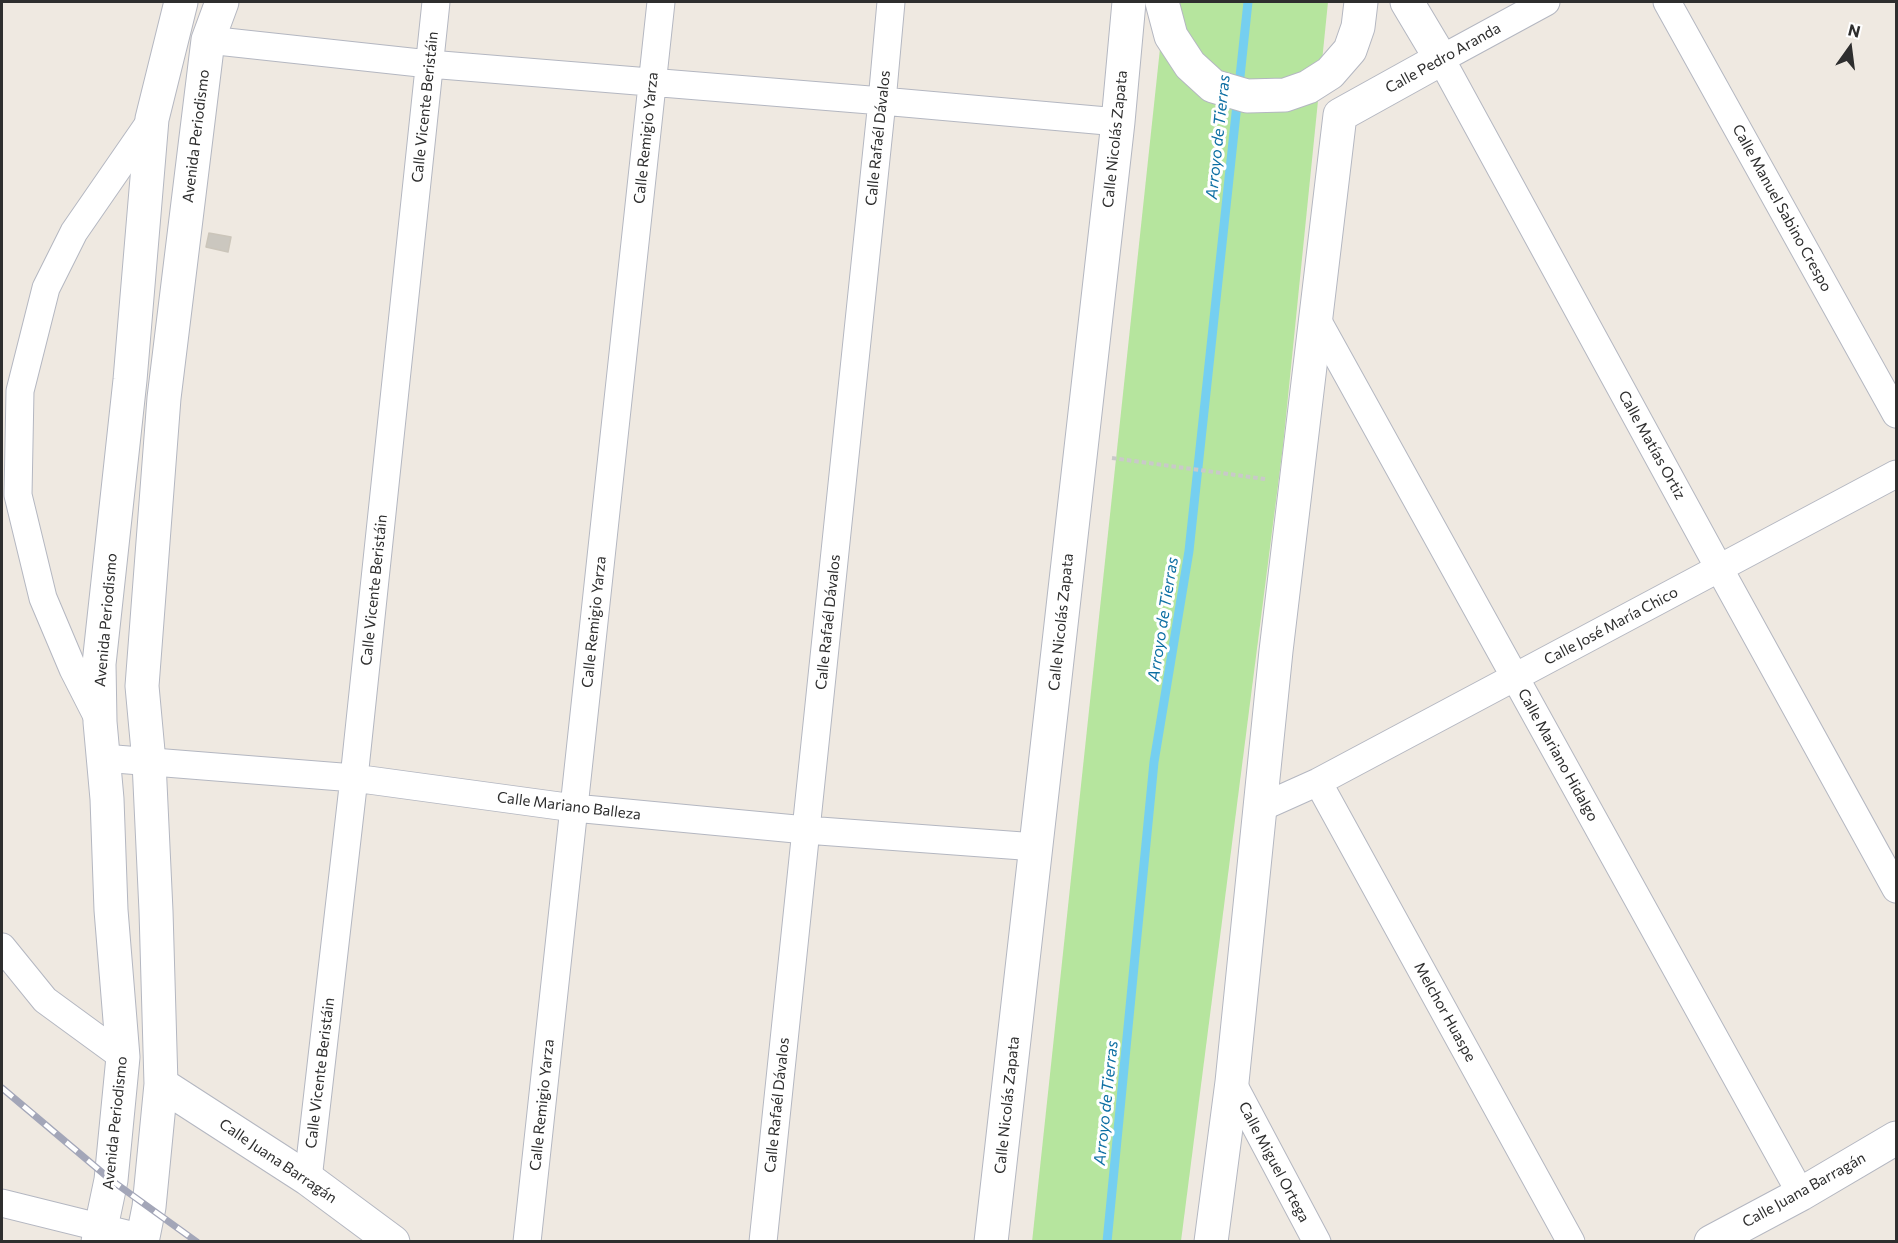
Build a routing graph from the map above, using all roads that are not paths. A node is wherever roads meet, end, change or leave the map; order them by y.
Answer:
1 (181, 2) edge
2 (222, 2) edge
3 (436, 2) edge
4 (661, 2) edge
5 (891, 2) edge
6 (1130, 2) edge
7 (1162, 2) edge
8 (1361, 2) edge
9 (1407, 2) edge
10 (1546, 2) edge
11 (1667, 2) edge
12 (208, 40) junction
13 (1441, 59) junction
14 (429, 64) junction
15 (652, 83) junction
16 (882, 101) junction
17 (152, 118) junction
18 (1118, 122) junction
19 (1316, 316) junction
20 (11, 390) edge
21 (1896, 414) edge
22 (1896, 474) edge
23 (1719, 568) junction
24 (1515, 677) junction
25 (100, 722) junction
26 (103, 758) junction
27 (148, 762) junction
28 (354, 778) junction
29 (1318, 782) junction
30 (574, 808) junction
31 (1260, 808) junction
32 (806, 831) junction
33 (1036, 847) junction
34 (1896, 889) edge
35 (2, 947) edge
36 (123, 1058) junction
37 (1232, 1082) junction
38 (161, 1084) junction
39 (1896, 1138) edge
40 (308, 1179) junction
41 (1801, 1194) junction
42 (2, 1203) edge
43 (99, 1235) edge
44 (142, 1240) edge
45 (393, 1242) edge
46 (527, 1242) edge
47 (763, 1242) edge
48 (992, 1242) edge
49 (1211, 1242) edge
50 (1317, 1242) edge
51 (1571, 1242) edge
52 (1711, 1242) edge

1 - 17 street, Avenida Periodismo
2 - 12 street, Avenida Periodismo
3 - 14 street, Calle Vicente Beristáin
4 - 15 street, Calle Remigio Yarza
5 - 16 street, Calle Rafaél Dávalos
6 - 18 street, Calle Nicolás Zapata
7 - 8 street
9 - 13 street, Calle Matías Ortiz
10 - 13 street, Calle Pedro Aranda
11 - 21 street, Calle Manuel Sabino Crespo
12 - 14 street
12 - 27 street, Avenida Periodismo
13 - 19 street, Calle Pedro Aranda
13 - 23 street, Calle Matías Ortiz
14 - 15 street
14 - 28 street, Calle Vicente Beristáin
15 - 16 street
15 - 30 street, Calle Remigio Yarza
16 - 18 street
16 - 32 street, Calle Rafaél Dávalos
17 - 20 street
17 - 25 street, Avenida Periodismo
18 - 33 street, Calle Nicolás Zapata
19 - 24 street, Calle Mariano Hidalgo
19 - 31 street
20 - 25 street
22 - 23 street, Calle José María Chico
23 - 24 street, Calle José María Chico
23 - 34 street, Calle Matías Ortiz
24 - 29 street, Calle José María Chico
24 - 41 street, Calle Mariano Hidalgo
25 - 26 street, Avenida Periodismo
26 - 27 street, Calle Mariano Balleza
26 - 36 street, Avenida Periodismo
27 - 28 street, Calle Mariano Balleza
27 - 38 street, Avenida Periodismo
28 - 30 street, Calle Mariano Balleza
28 - 40 street, Calle Vicente Beristáin
29 - 31 street, Calle José María Chico
29 - 51 street, Melchor Huaspe
30 - 32 street, Calle Mariano Balleza
30 - 46 street, Calle Remigio Yarza
31 - 37 street
32 - 33 street, Calle Mariano Balleza
32 - 47 street, Calle Rafaél Dávalos
33 - 48 street, Calle Nicolás Zapata
35 - 36 street
36 - 43 street, Avenida Periodismo
37 - 49 street
37 - 50 street, Calle Miguel Ortega
38 - 40 street, Calle Juana Barragán
38 - 44 street, Avenida Periodismo
39 - 41 street, Calle Juana Barragán
40 - 45 street, Calle Juana Barragán
41 - 52 street, Calle Juana Barragán
42 - 43 street
43 - 44 street

